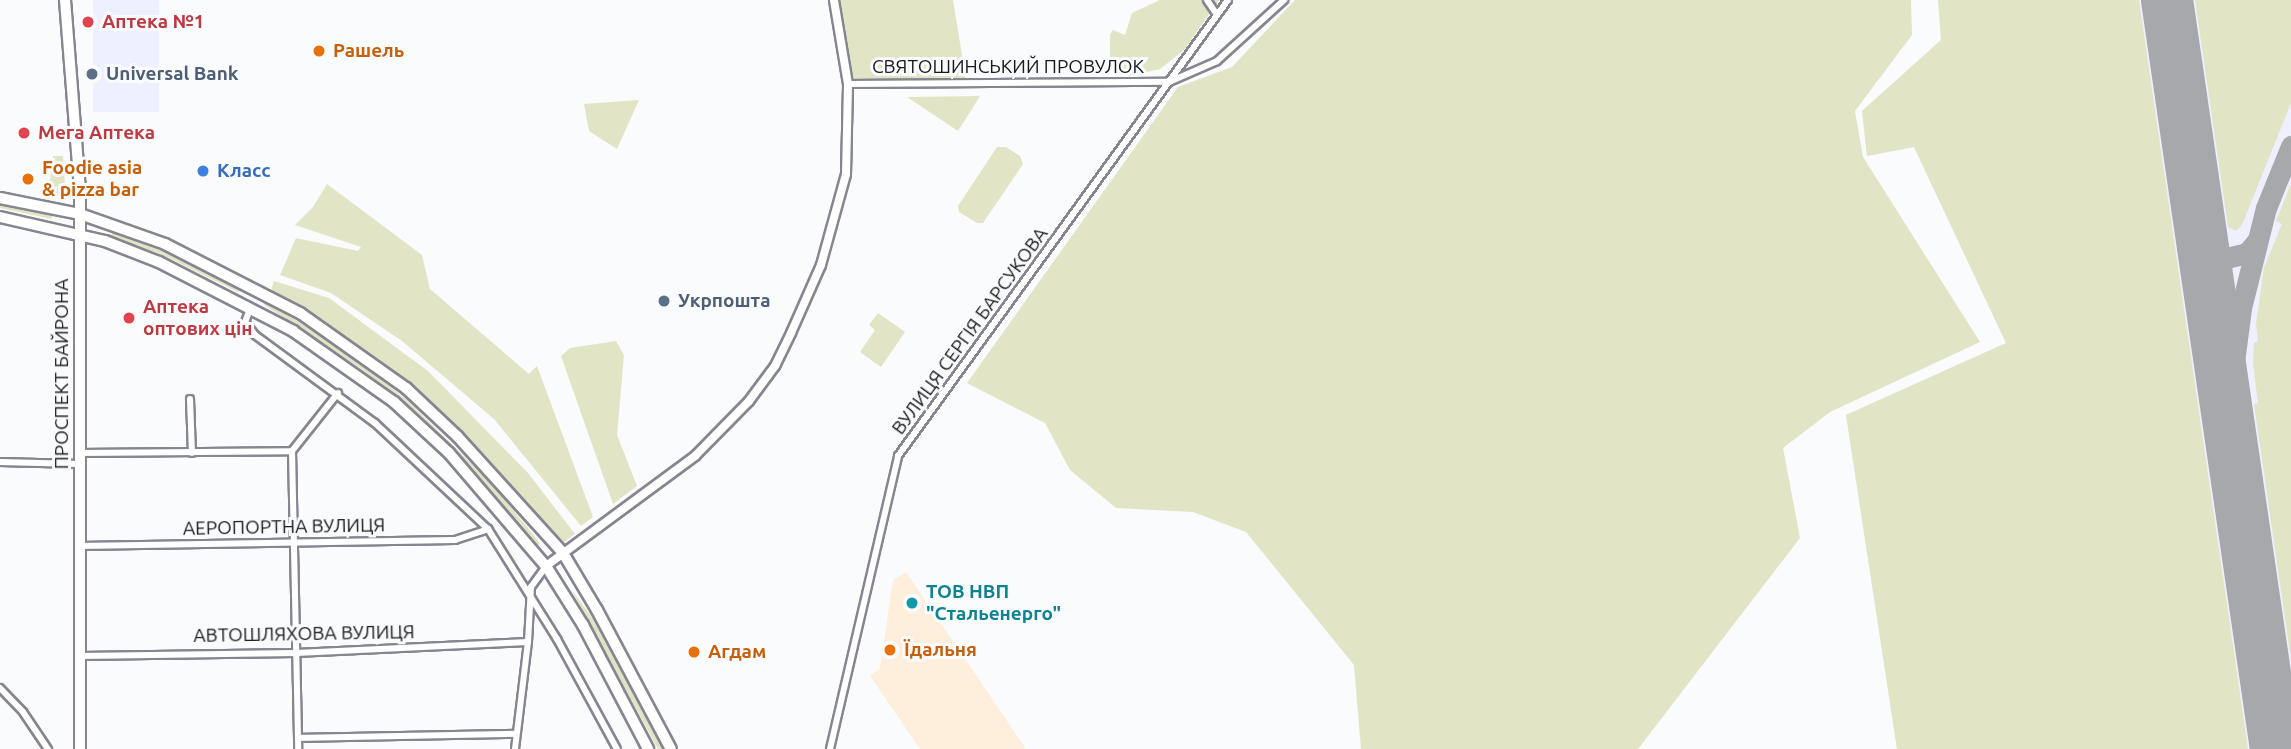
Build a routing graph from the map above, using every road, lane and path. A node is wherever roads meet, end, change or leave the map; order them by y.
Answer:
1 (65, 0) edge
2 (834, 0) edge
3 (1207, 0) edge
4 (1228, 0) edge
5 (1284, 0) edge
6 (1217, 15) junction
7 (1169, 82) junction
8 (848, 84) junction
9 (0, 198) edge
10 (80, 214) junction
11 (0, 216) edge
12 (80, 235) junction
13 (260, 290) junction
14 (251, 307) junction
15 (338, 393) junction
16 (190, 399) dead end
17 (292, 451) junction
18 (192, 453) junction
19 (79, 459) junction
20 (0, 463) edge
21 (488, 529) junction
22 (294, 543) junction
23 (79, 546) junction
24 (563, 553) junction
25 (546, 566) junction
26 (530, 593) junction
27 (528, 642) junction
28 (296, 653) junction
29 (80, 656) junction
30 (0, 688) edge
31 (516, 734) junction
32 (298, 738) junction
33 (48, 749) edge
34 (80, 749) edge
35 (298, 749) edge
36 (515, 749) edge
37 (617, 749) edge
38 (648, 749) edge
39 (671, 749) edge
40 (830, 749) edge

1 - 10 main road, ПРОСПЕКТ БАЙРОНА
2 - 8 street
3 - 6 street
4 - 6 street, ВУЛИЦЯ СЕРГІЯ БАРСУКОВА
5 - 7 street
6 - 7 street, ВУЛИЦЯ СЕРГІЯ БАРСУКОВА
7 - 8 street, СВЯТОШИНСЬКИЙ ПРОВУЛОК
7 - 40 street, ВУЛИЦЯ СЕРГІЯ БАРСУКОВА
8 - 24 street
9 - 10 main road
10 - 12 main road, ПРОСПЕКТ БАЙРОНА
10 - 13 main road
11 - 12 main road
12 - 14 main road
12 - 19 main road, ПРОСПЕКТ БАЙРОНА
13 - 14 main road
13 - 24 main road
14 - 15 street
14 - 25 main road
15 - 17 street
15 - 21 street
16 - 18 street
17 - 18 street
17 - 22 street
18 - 19 street
19 - 20 street
19 - 23 main road, ПРОСПЕКТ БАЙРОНА
21 - 22 street, АЕРОПОРТНА ВУЛИЦЯ
21 - 26 street
22 - 23 street, АЕРОПОРТНА ВУЛИЦЯ
22 - 28 street
23 - 29 main road, ПРОСПЕКТ БАЙРОНА
24 - 25 street
24 - 39 main road
25 - 26 street
25 - 38 main road
26 - 27 street
26 - 37 street
27 - 28 street, АВТОШЛЯХОВА ВУЛИЦЯ
27 - 31 street
28 - 29 street, АВТОШЛЯХОВА ВУЛИЦЯ
28 - 32 street
29 - 34 main road, ПРОСПЕКТ БАЙРОНА
30 - 33 street
31 - 32 street
31 - 36 street
32 - 35 street

